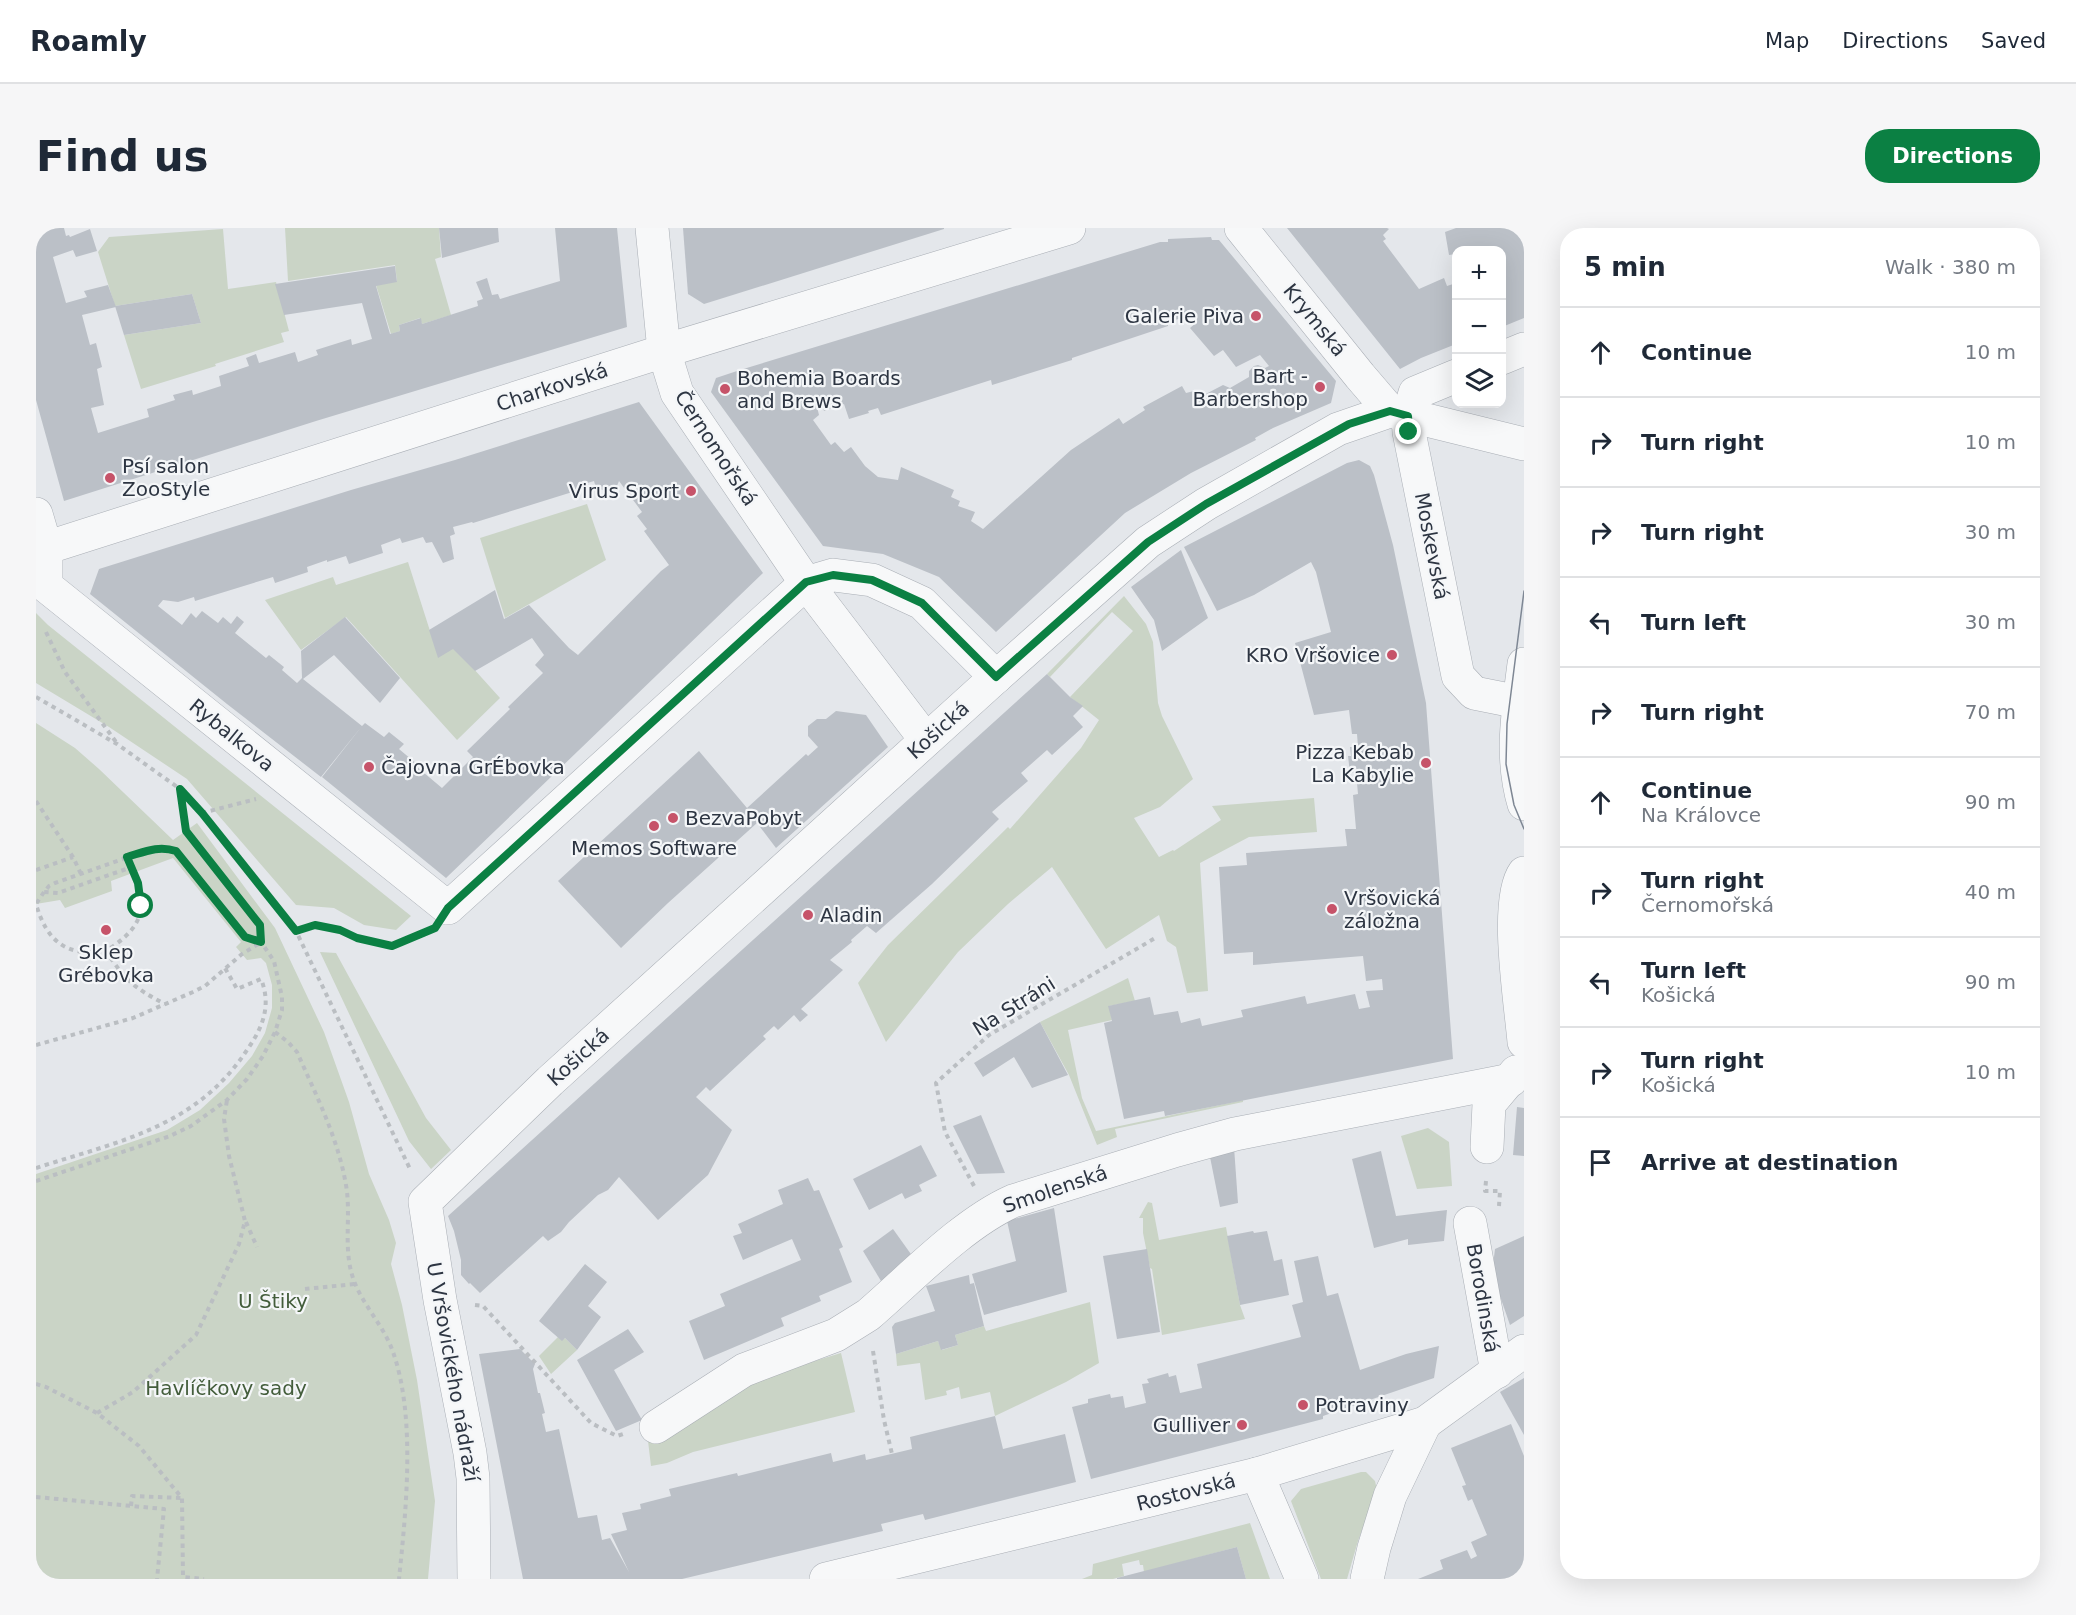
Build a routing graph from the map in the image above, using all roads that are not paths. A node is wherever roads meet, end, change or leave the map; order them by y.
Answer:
1 (652, 228) edge
2 (1070, 228) edge
3 (1241, 228) edge
4 (1524, 349) edge
5 (664, 351) junction
6 (1506, 356) edge
7 (1452, 378) edge
8 (1399, 413) junction
9 (1524, 444) edge
10 (36, 514) edge
11 (41, 550) edge
12 (806, 582) junction
13 (1524, 664) edge
14 (996, 677) junction
15 (1519, 702) junction
16 (926, 740) junction
17 (1524, 804) edge
18 (1524, 873) edge
19 (1524, 1042) edge
20 (1517, 1070) edge
21 (1487, 1147) road end
22 (425, 1202) joint
23 (1470, 1223) dead end
24 (1524, 1351) edge
25 (1497, 1372) junction
26 (1425, 1423) junction
27 (656, 1426) dead end
28 (1257, 1474) junction
29 (474, 1579) edge
30 (826, 1579) edge
31 (1302, 1579) edge
32 (1367, 1579) edge

1 - 5 street, Černomořská
2 - 5 street, Charkovská
3 - 8 street, Krymská
4 - 6 street
5 - 11 street, Charkovská
5 - 12 street, Černomořská
7 - 8 street
8 - 9 street
8 - 14 street, Košická
8 - 15 street, Moskevská
10 - 11 street
11 - 12 street, Rybalkova
12 - 14 street
12 - 16 street, Černomořská
13 - 15 street
14 - 16 street, Košická
15 - 17 street
16 - 22 street, Košická
18 - 19 street
20 - 21 street
20 - 27 street, Smolenská
22 - 29 street, U Vršovického nádraží
23 - 25 street, Borodinská
24 - 25 street, Rostovská
25 - 26 street, Rostovská
26 - 28 street, Rostovská
26 - 32 street
28 - 30 street, Rostovská
28 - 31 street

